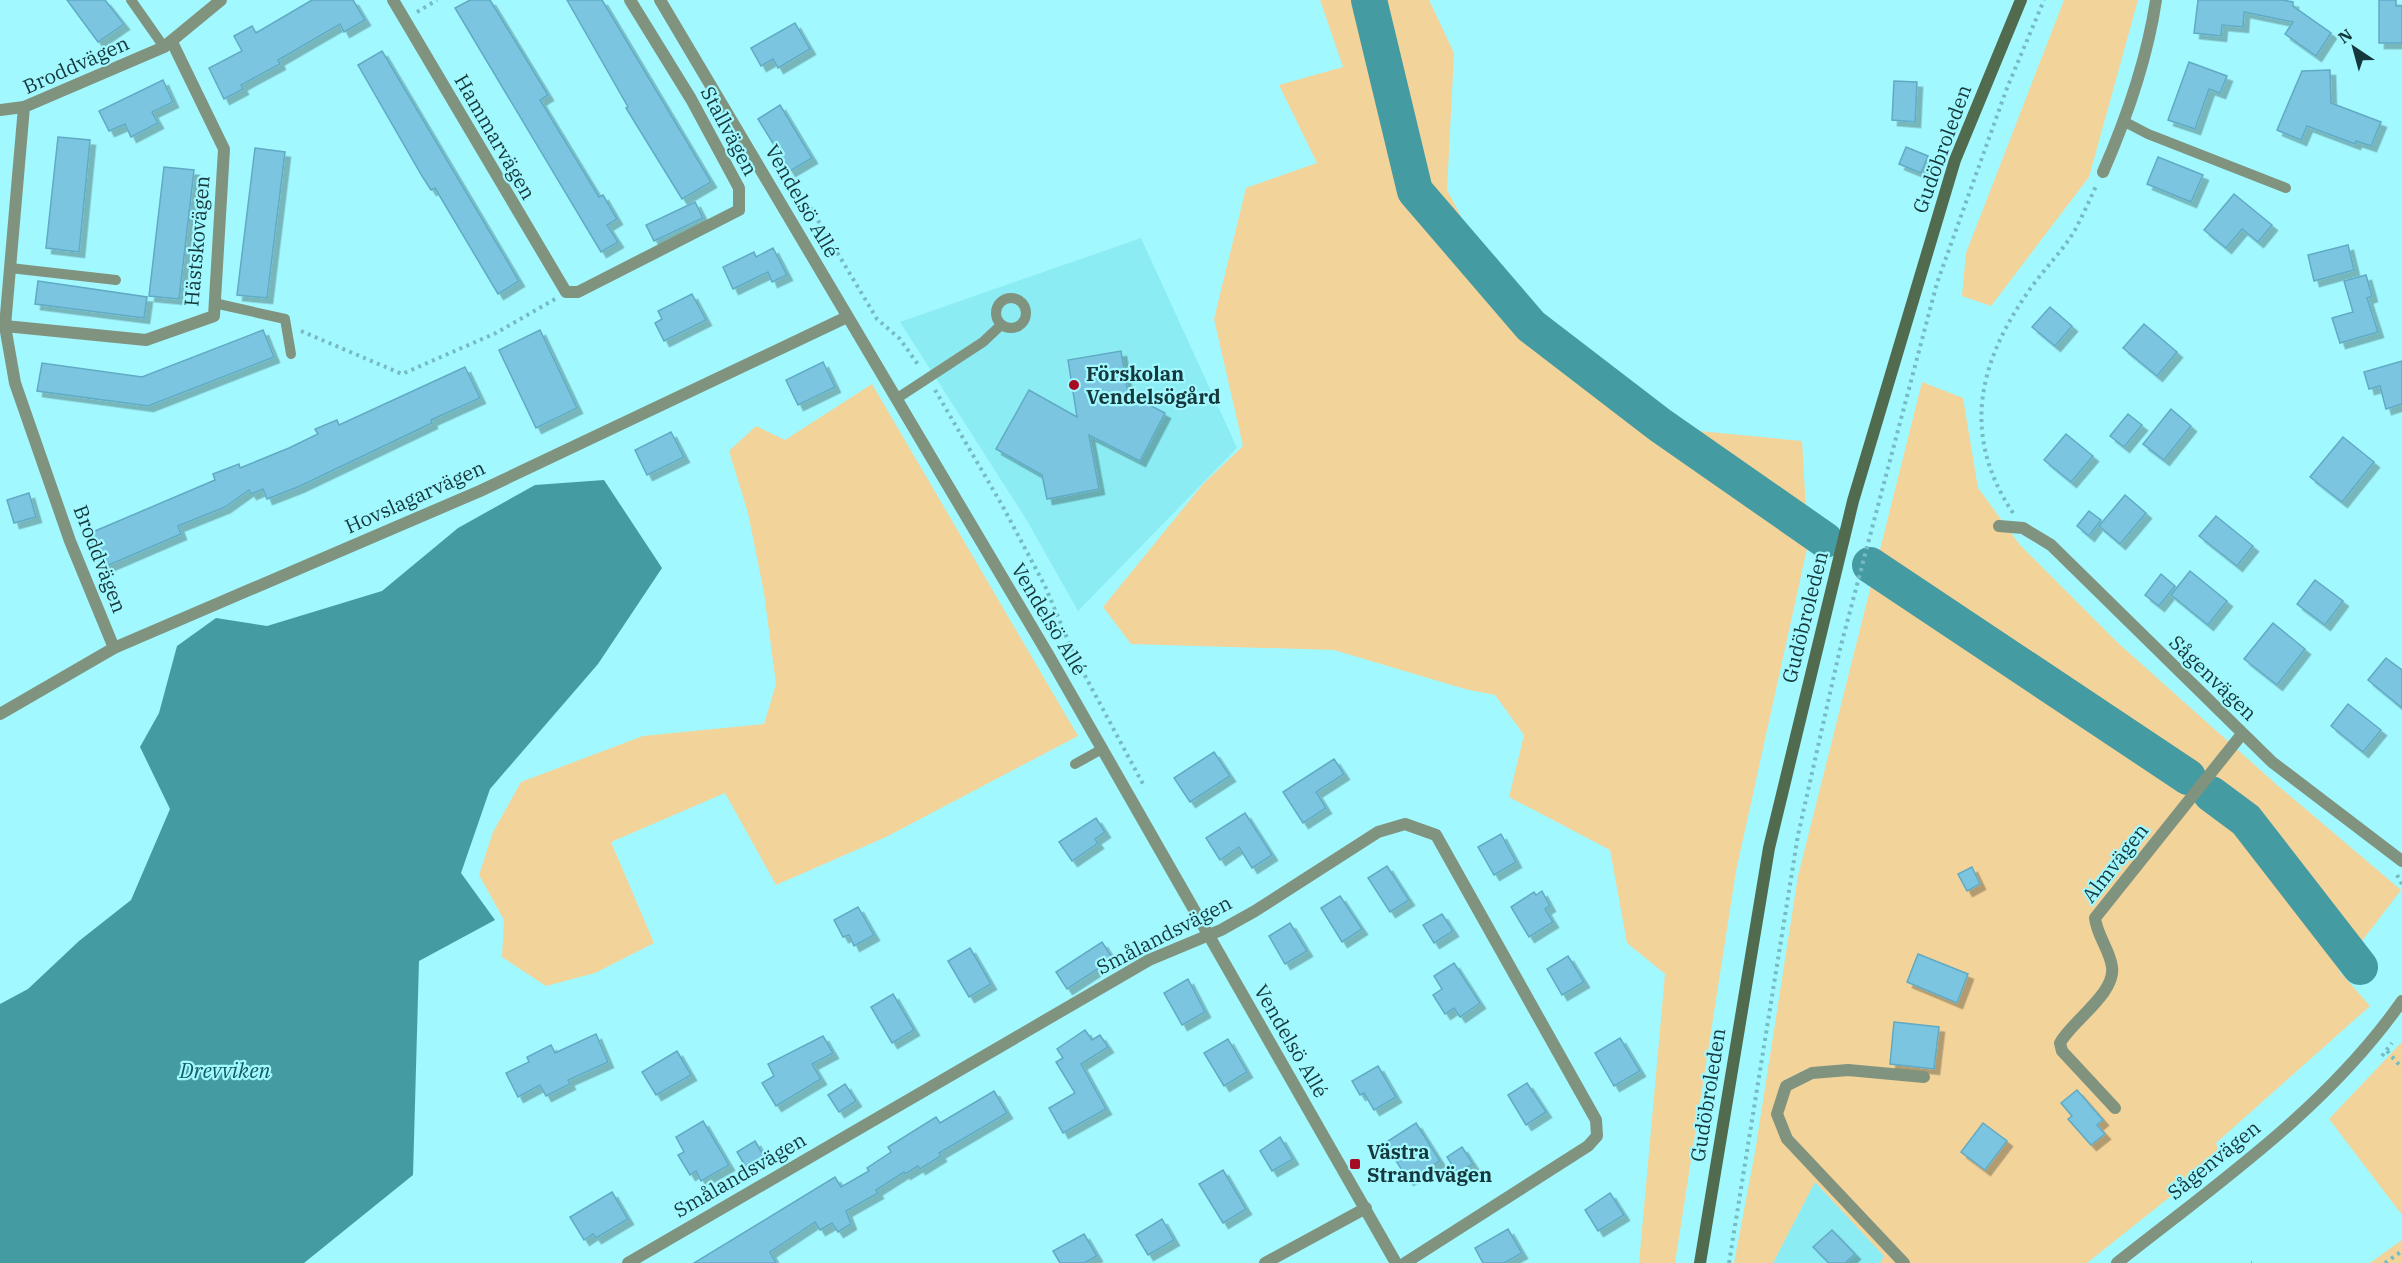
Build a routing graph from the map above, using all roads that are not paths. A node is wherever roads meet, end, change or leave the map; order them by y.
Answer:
1 (131, 0) edge
2 (221, 0) edge
3 (393, 0) edge
4 (630, 0) edge
5 (660, 0) edge
6 (2021, 0) edge
7 (2156, 0) edge
8 (168, 45) junction
9 (24, 108) junction
10 (0, 110) edge
11 (2125, 122) junction
12 (2103, 172) road end
13 (2286, 188) dead end
14 (10, 268) junction
15 (116, 280) dead end
16 (566, 292) joint
17 (214, 303) junction
18 (847, 317) junction
19 (1001, 325) dead end
20 (5, 326) junction
21 (291, 354) dead end
22 (0, 381) edge
23 (15, 382) junction
24 (896, 399) junction
25 (1999, 526) dead end
26 (114, 648) junction
27 (0, 714) edge
28 (2242, 734) junction
29 (1102, 749) junction
30 (1075, 764) dead end
31 (2402, 861) edge
32 (1206, 935) junction
33 (2402, 1001) edge
34 (1924, 1077) dead end
35 (2115, 1108) dead end
36 (1366, 1208) junction
37 (628, 1263) edge
38 (1265, 1263) edge
39 (1396, 1263) edge
40 (1405, 1263) edge
41 (1700, 1263) edge
42 (1904, 1263) edge
43 (2116, 1263) edge

1 - 8 lane
2 - 8 street, Broddvägen
3 - 16 street, Hammarvägen
4 - 16 street, Stallvägen
5 - 18 street, Vendelsö Allé
6 - 41 main road, Gudöbroleden
7 - 11 street
8 - 9 street, Broddvägen
8 - 17 street, Hästskovägen
9 - 10 street
9 - 14 street, Broddvägen
11 - 12 street
11 - 13 lane
14 - 15 lane
14 - 20 street, Broddvägen
17 - 20 street, Hästskovägen
17 - 21 lane
18 - 24 street, Vendelsö Allé
18 - 26 street, Hovslagarvägen
19 - 24 lane
20 - 23 street, Broddvägen
22 - 23 street
23 - 26 street, Broddvägen
24 - 29 street, Vendelsö Allé
25 - 28 street, Sågenvägen
26 - 27 street, Hovslagarvägen
28 - 31 street, Sågenvägen
28 - 35 street, Almvägen
29 - 30 lane
29 - 32 street, Vendelsö Allé
32 - 36 street, Vendelsö Allé
32 - 37 street, Smålandsvägen
32 - 40 street, Smålandsvägen
33 - 43 street, Sågenvägen
34 - 42 street
36 - 38 street
36 - 39 street, Vendelsö Allé

